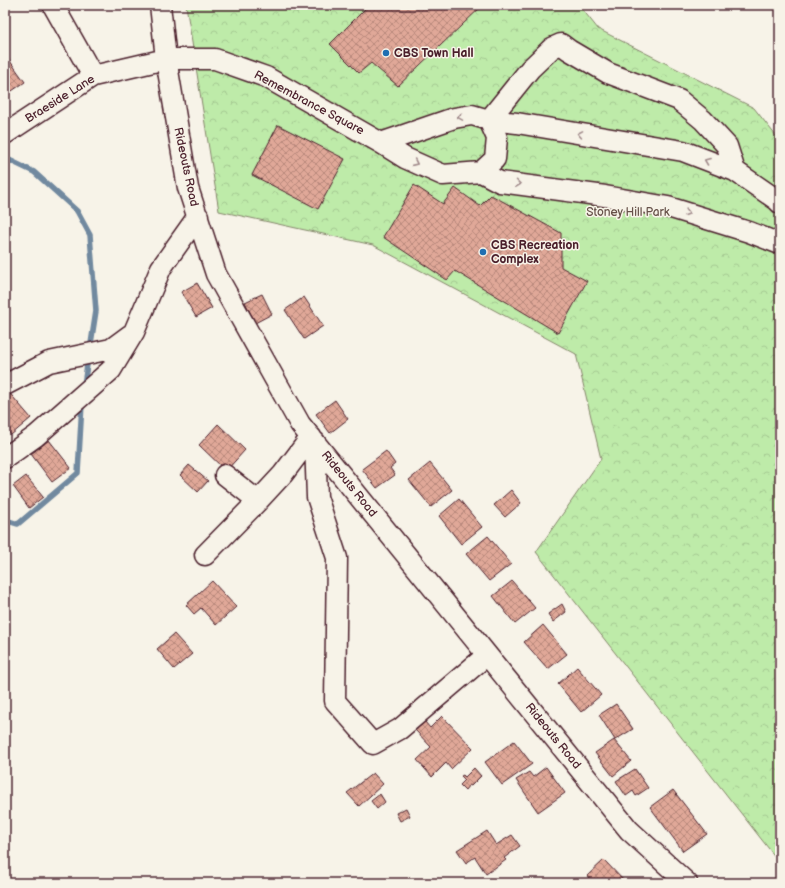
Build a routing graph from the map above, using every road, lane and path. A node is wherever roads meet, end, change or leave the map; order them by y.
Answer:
1 (53, 5) edge
2 (160, 5) edge
3 (166, 59) junction
4 (93, 76) junction
5 (489, 120) junction
6 (5, 134) edge
7 (381, 143) junction
8 (735, 171) junction
9 (481, 172) junction
10 (779, 202) edge
11 (198, 216) junction
12 (780, 244) edge
13 (134, 332) junction
14 (5, 385) edge
15 (313, 439) junction
16 (5, 458) edge
17 (225, 475) dead end
18 (258, 501) junction
19 (205, 555) dead end
20 (487, 654) junction
21 (688, 883) edge

1 - 4 street
2 - 3 street, Rideouts Road
3 - 4 street, Braeside Lane
3 - 7 street, Remembrance Square
3 - 11 street, Rideouts Road
4 - 6 street, Braeside Lane
5 -> 7 street
8 -> 5 street
5 - 8 street
5 - 9 street
7 -> 9 street, Remembrance Square
8 - 10 street
9 -> 12 street
11 - 13 street
11 - 15 street, Rideouts Road
13 - 14 street
13 - 16 street
15 - 18 street
15 - 20 street, Rideouts Road
15 - 20 street
17 - 18 street
18 - 19 street
20 - 21 street, Rideouts Road

